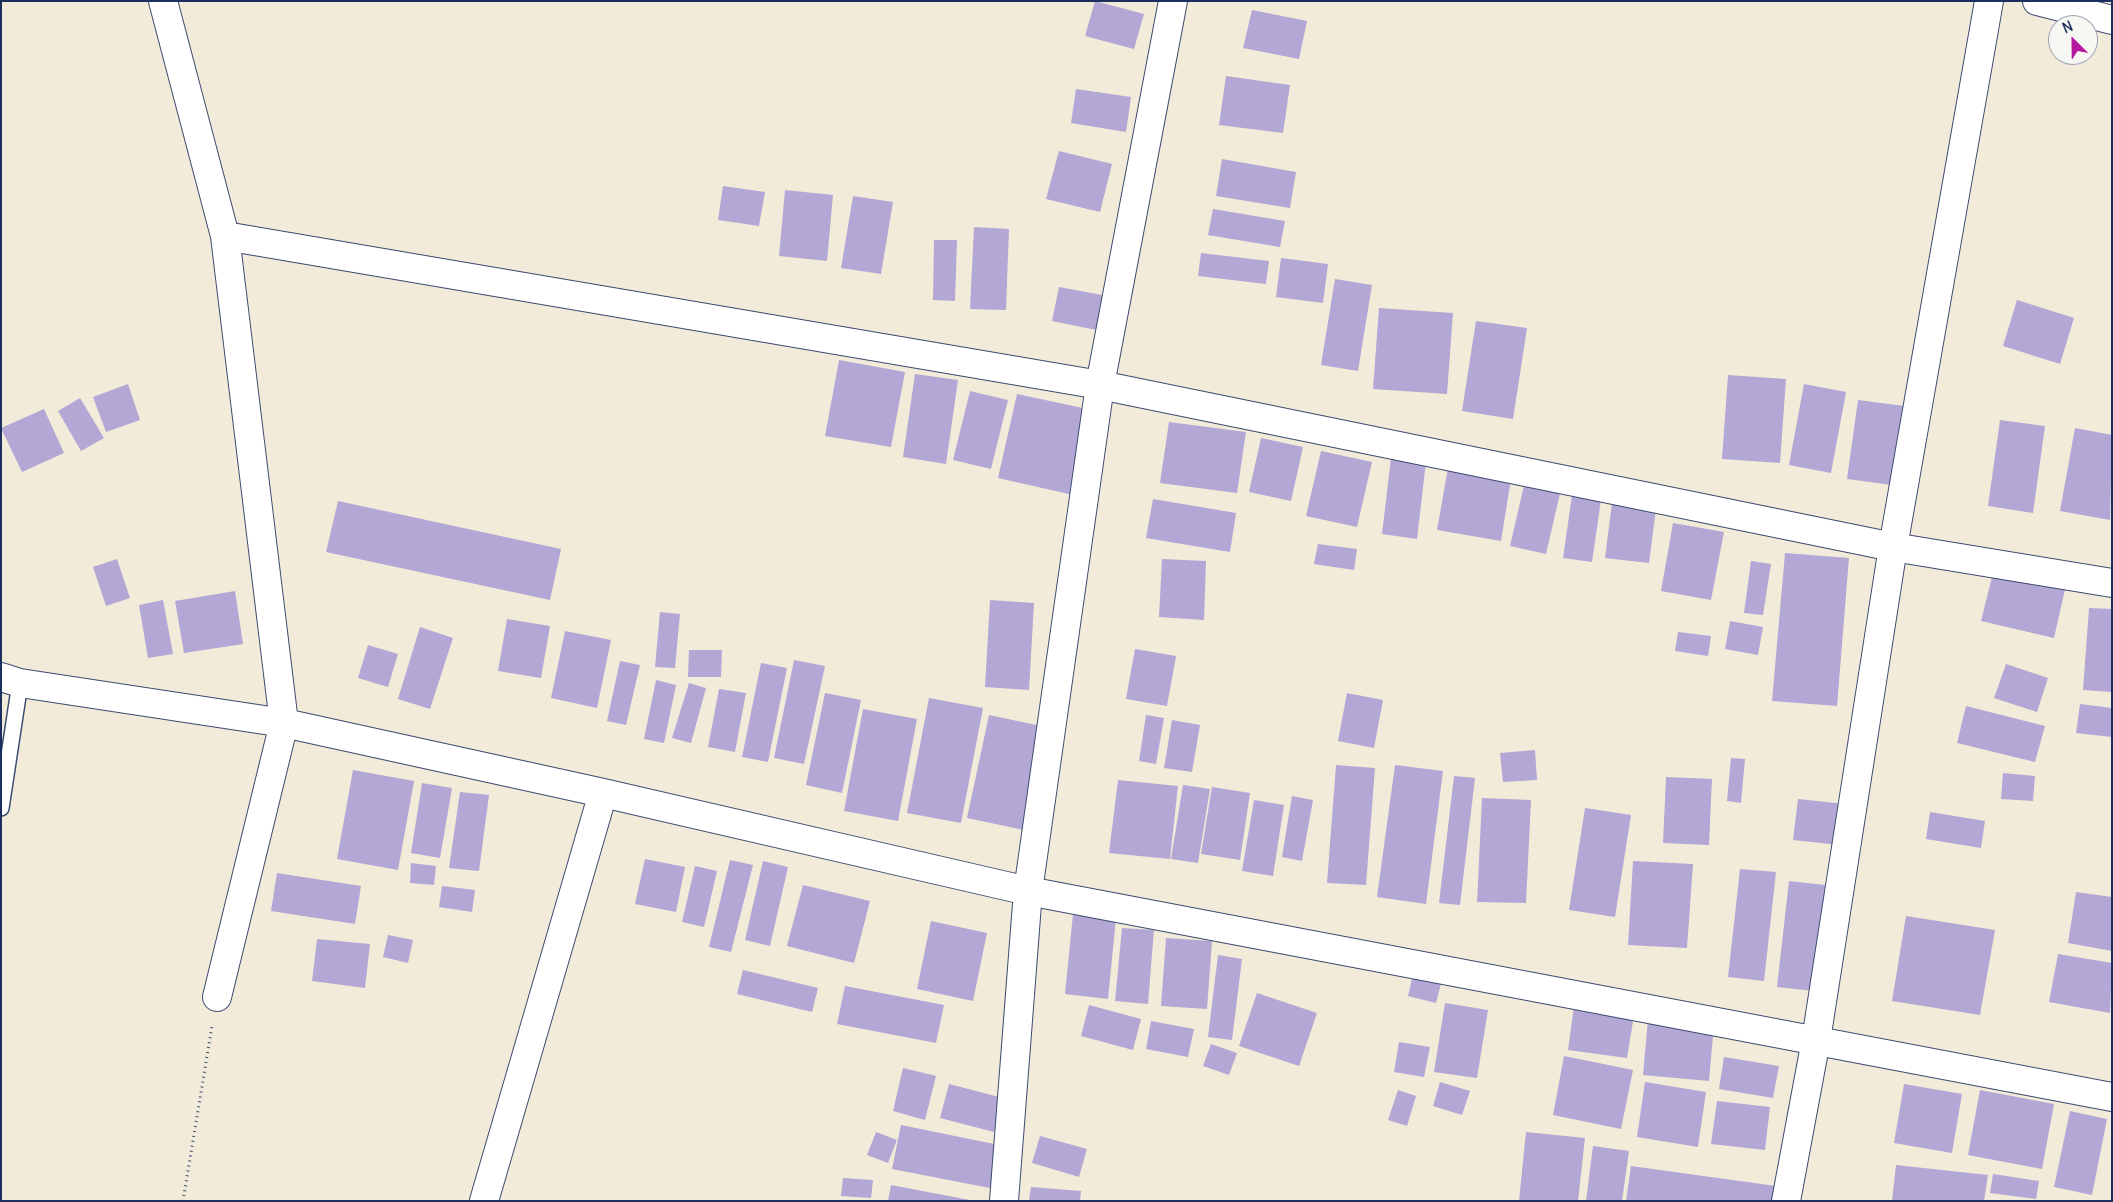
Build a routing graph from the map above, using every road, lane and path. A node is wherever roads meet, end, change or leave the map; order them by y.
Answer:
1 (163, 1) edge
2 (1173, 1) edge
3 (1989, 1) edge
4 (2038, 1) edge
5 (2112, 20) edge
6 (225, 236) junction
7 (1100, 385) junction
8 (1893, 547) junction
9 (2112, 583) edge
10 (10, 680) edge
11 (284, 723) junction
12 (603, 793) junction
13 (1, 808) edge
14 (1028, 892) junction
15 (217, 997) joint
16 (1816, 1040) junction
17 (2112, 1097) edge
18 (183, 1201) edge
19 (484, 1201) edge
20 (1004, 1201) edge
21 (1786, 1201) edge

1 - 6 street
2 - 7 street
3 - 8 street
4 - 5 street
6 - 7 street
6 - 11 street
7 - 8 street
7 - 14 street
8 - 9 street
8 - 16 street
10 - 11 street
10 - 13 lane
11 - 12 street
11 - 15 street
12 - 14 street
12 - 19 street
14 - 16 street
14 - 20 street
15 - 18 path
16 - 17 street
16 - 21 street

